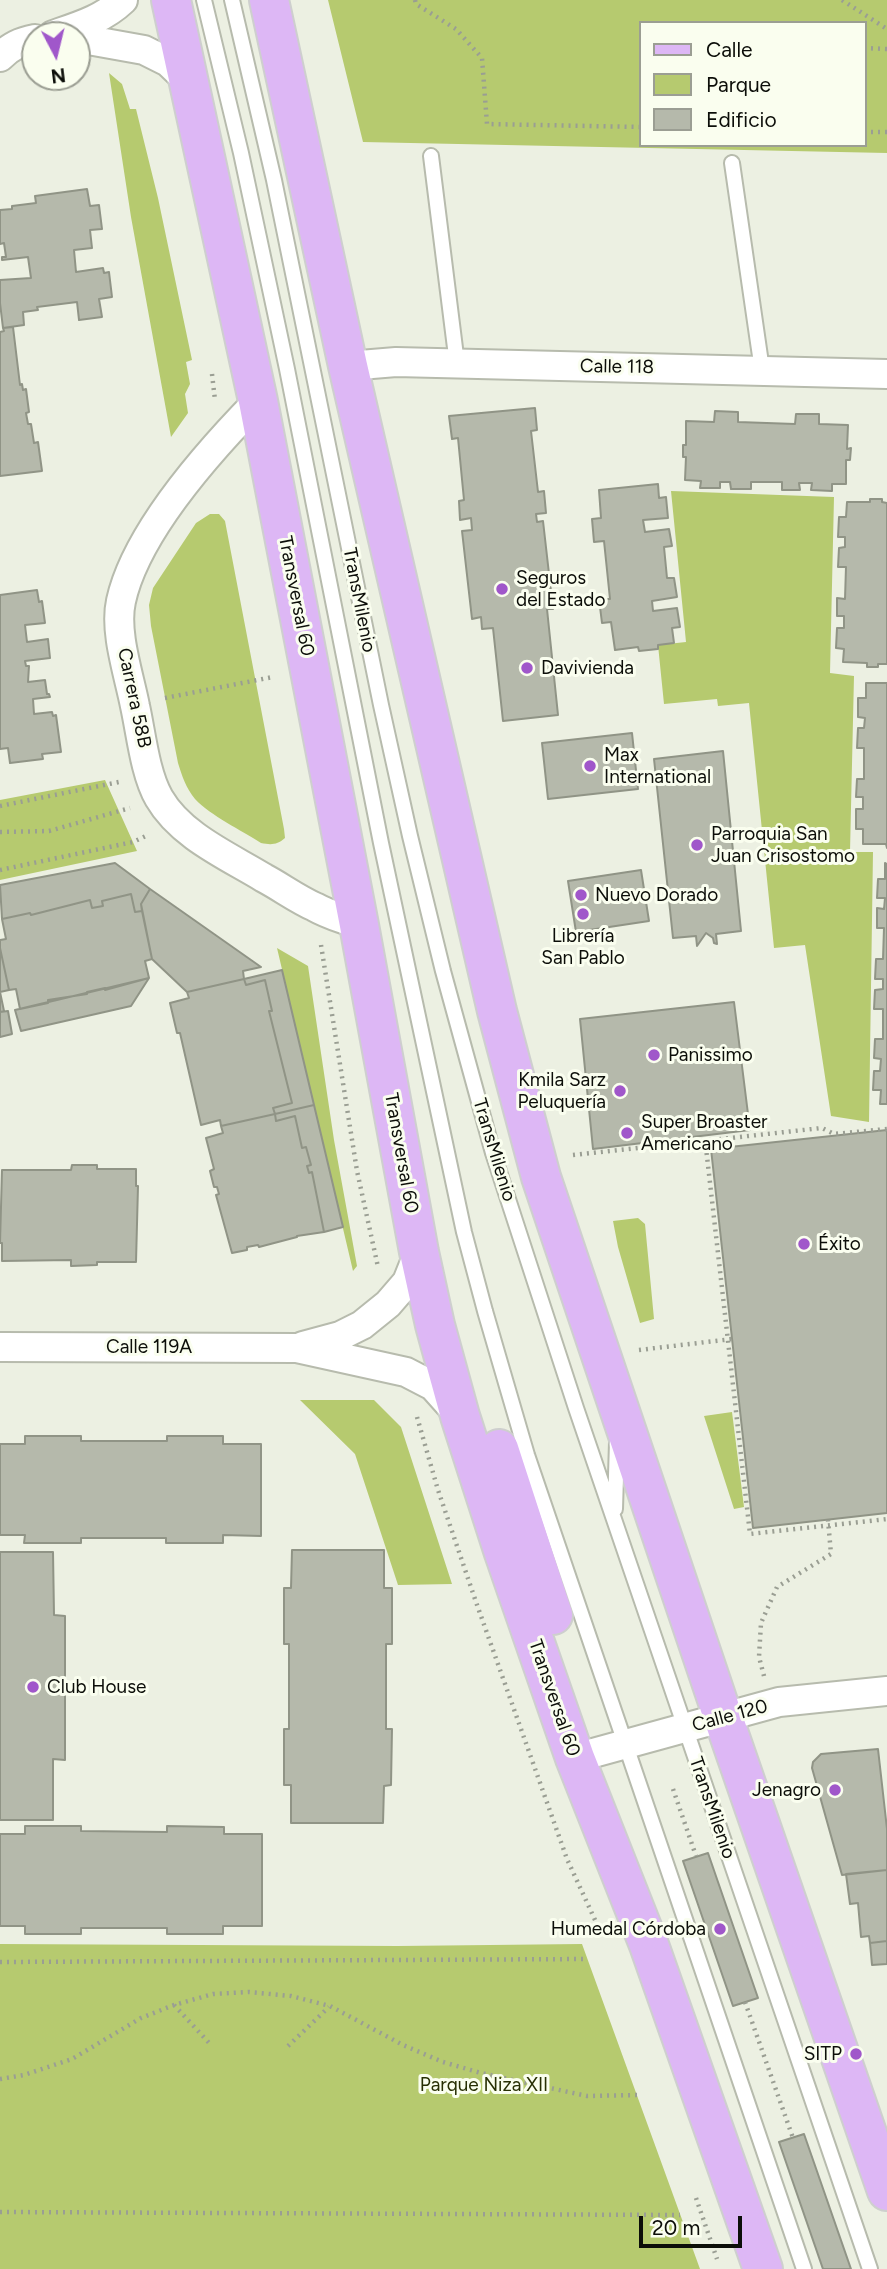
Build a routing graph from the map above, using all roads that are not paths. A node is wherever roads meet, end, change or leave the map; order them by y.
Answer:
1 (123, 0) edge
2 (171, 0) edge
3 (204, 0) edge
4 (232, 0) edge
5 (269, 0) edge
6 (91, 22) edge
7 (91, 40) edge
8 (21, 42) edge
9 (0, 57) edge
10 (191, 84) junction
11 (431, 156) dead end
12 (732, 163) dead end
13 (457, 364) junction
14 (348, 366) junction
15 (762, 370) junction
16 (887, 373) edge
17 (258, 401) junction
18 (359, 925) junction
19 (419, 1252) junction
20 (435, 1325) junction
21 (0, 1347) edge
22 (297, 1348) junction
23 (618, 1406) junction
24 (460, 1416) junction
25 (615, 1521) junction
26 (887, 1691) edge
27 (723, 1717) junction
28 (685, 1728) junction
29 (600, 1751) junction
30 (887, 2191) edge
31 (763, 2269) edge
32 (804, 2269) edge
33 (870, 2269) edge

1 - 6 street
2 - 10 main road, Transversal 60
3 - 29 lane, TransMilenio
4 - 25 lane, TransMilenio
5 - 14 main road
7 - 10 street
8 - 9 street
10 - 17 main road, Transversal 60
11 - 13 lane
12 - 15 lane
13 - 14 street, Calle 118
13 - 15 street, Calle 118
14 - 23 main road
15 - 16 street, Calle 118
17 - 18 main road, Transversal 60
17 - 18 street, Carrera 58B
18 - 19 main road, Transversal 60
19 - 20 main road, Transversal 60
19 - 22 street, Calle 119A
20 - 24 main road, Transversal 60
20 - 29 main road
21 - 22 street, Calle 119A
22 - 24 street, Calle 119A
23 - 25 lane
23 - 27 main road
24 - 29 main road, Transversal 60
25 - 28 lane, TransMilenio
26 - 27 street, Calle 120
27 - 28 street, Calle 120
27 - 30 main road
28 - 29 street, Calle 120
28 - 33 lane, TransMilenio
29 - 31 main road, Transversal 60
29 - 32 lane, TransMilenio

